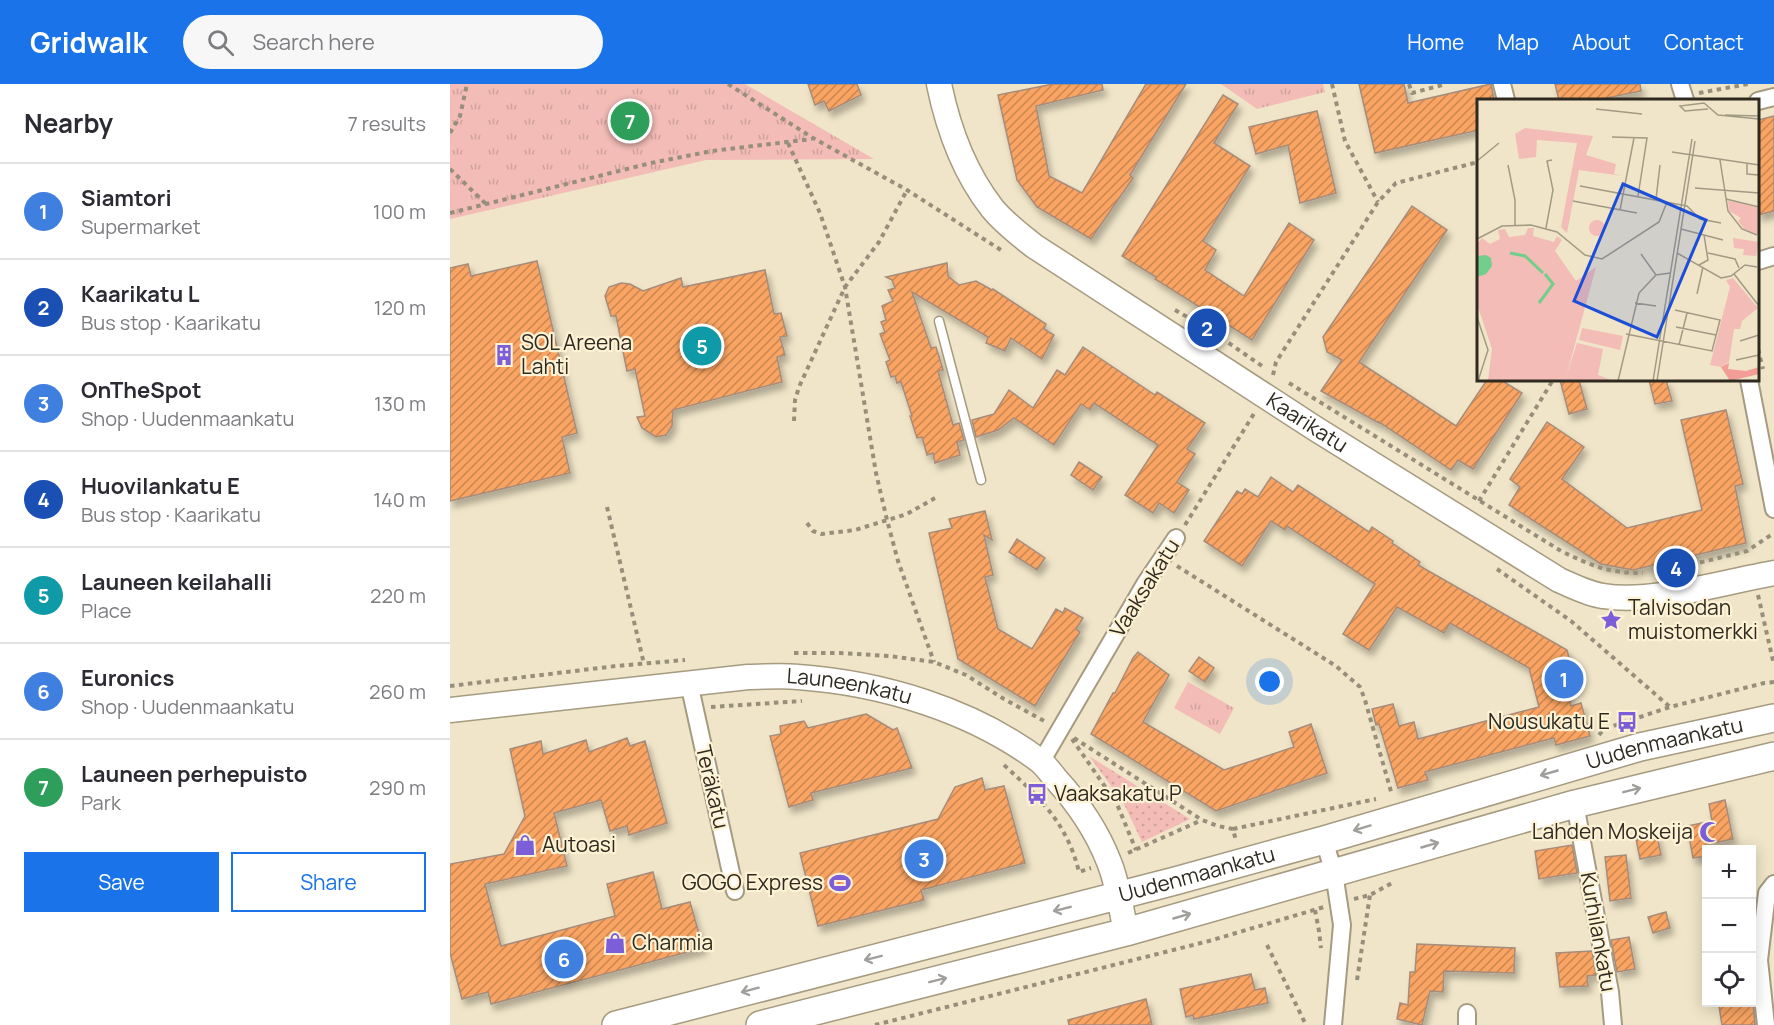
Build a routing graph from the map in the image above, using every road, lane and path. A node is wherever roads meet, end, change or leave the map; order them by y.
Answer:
1 (467, 84) edge
2 (728, 84) edge
3 (939, 84) edge
4 (1332, 84) edge
5 (1409, 84) edge
6 (1446, 84) edge
7 (1502, 84) edge
8 (1680, 84) edge
9 (1748, 84) edge
10 (1690, 97) edge
11 (1774, 97) edge
12 (1506, 99) edge
13 (1759, 101) edge
14 (450, 133) edge
15 (813, 138) junction
16 (788, 143) junction
17 (1477, 163) edge
18 (450, 169) edge
19 (907, 190) junction
20 (1378, 202) junction
21 (486, 205) junction
22 (450, 213) edge
23 (1008, 255) dead end
24 (1774, 256) edge
25 (1759, 261) edge
26 (845, 287) junction
27 (1168, 305) dead end
28 (939, 321) dead end
29 (1284, 380) dead end
30 (1552, 381) edge
31 (1749, 381) edge
32 (1244, 410) dead end
33 (794, 421) dead end
34 (1770, 461) edge
35 (981, 480) dead end
36 (935, 498) dead end
37 (1479, 501) junction
38 (607, 507) dead end
39 (1774, 509) edge
40 (887, 520) junction
41 (807, 523) dead end
42 (1774, 533) edge
43 (1176, 538) joint
44 (1747, 551) junction
45 (1163, 558) junction
46 (1492, 566) dead end
47 (1661, 572) dead end
48 (1646, 573) dead end
49 (1764, 575) edge
50 (934, 662) dead end
51 (644, 664) dead end
52 (1774, 665) edge
53 (1774, 682) edge
54 (689, 683) junction
55 (806, 700) dead end
56 (694, 708) junction
57 (1670, 708) junction
58 (450, 710) edge
59 (1774, 718) edge
60 (1071, 737) dead end
61 (1597, 737) dead end
62 (1774, 756) edge
63 (998, 759) dead end
64 (1041, 762) junction
65 (1403, 792) dead end
66 (1392, 795) junction
67 (1575, 804) junction
68 (1202, 820) dead end
69 (1233, 829) dead end
70 (1324, 840) junction
71 (1136, 850) junction
72 (1109, 862) junction
73 (1334, 873) junction
74 (1403, 878) dead end
75 (1774, 884) edge
76 (735, 891) dead end
77 (1119, 895) junction
78 (1370, 895) junction
79 (1339, 903) junction
80 (1126, 932) junction
81 (1267, 945) dead end
82 (1355, 990) dead end
83 (616, 1025) edge
84 (760, 1025) edge
85 (875, 1025) edge
86 (1306, 1025) edge
87 (1333, 1025) edge
88 (1613, 1025) edge
89 (1766, 1025) edge

1 - 14 path
2 - 15 path
3 - 49 street, Kaarikatu
4 - 20 path
5 - 6 path
7 - 12 street
8 - 10 street
9 - 10 path
11 - 13 street
15 - 16 path
15 - 19 path
16 - 21 path
16 - 26 path
17 - 20 path
18 - 21 path
19 - 23 path
19 - 26 path
20 - 27 path
21 - 22 path
24 - 25 street
26 - 33 path
26 - 40 path
28 - 35 lane
29 - 37 path
30 - 37 path
31 - 34 street
32 - 43 path, Vaaksakatu
34 - 39 street
36 - 40 path
37 - 48 path
38 - 51 path
40 - 41 path
40 - 50 path
42 - 44 path
43 - 45 street, Vaaksakatu
44 - 47 path
44 - 49 path
45 - 64 street, Vaaksakatu
45 - 66 path
46 - 57 path
49 - 52 path
53 - 57 path
54 - 56 street, Teräkatu
54 - 58 street, Launeenkatu
54 - 64 street, Launeenkatu
55 - 56 path
56 - 76 street, Teräkatu
57 - 61 path
59 -> 70 main road, Uudenmaankatu
60 - 71 path
67 -> 62 main road, Uudenmaankatu
63 - 72 path
64 - 72 street, Launeenkatu
65 - 66 path
66 - 69 path
73 -> 67 main road, Uudenmaankatu
67 - 88 street, Kurhilankatu
68 - 71 path
70 - 73 street
70 - 77 main road, Uudenmaankatu
71 - 72 path
72 - 77 street, Launeenkatu
73 - 79 street
80 -> 73 main road, Uudenmaankatu
74 - 78 path
75 - 89 street
77 - 80 street, Launeenkatu
77 -> 83 main road, Uudenmaankatu
78 - 79 path
78 - 82 path
79 - 85 path
79 - 87 street
84 -> 80 main road, Uudenmaankatu
81 - 86 path

